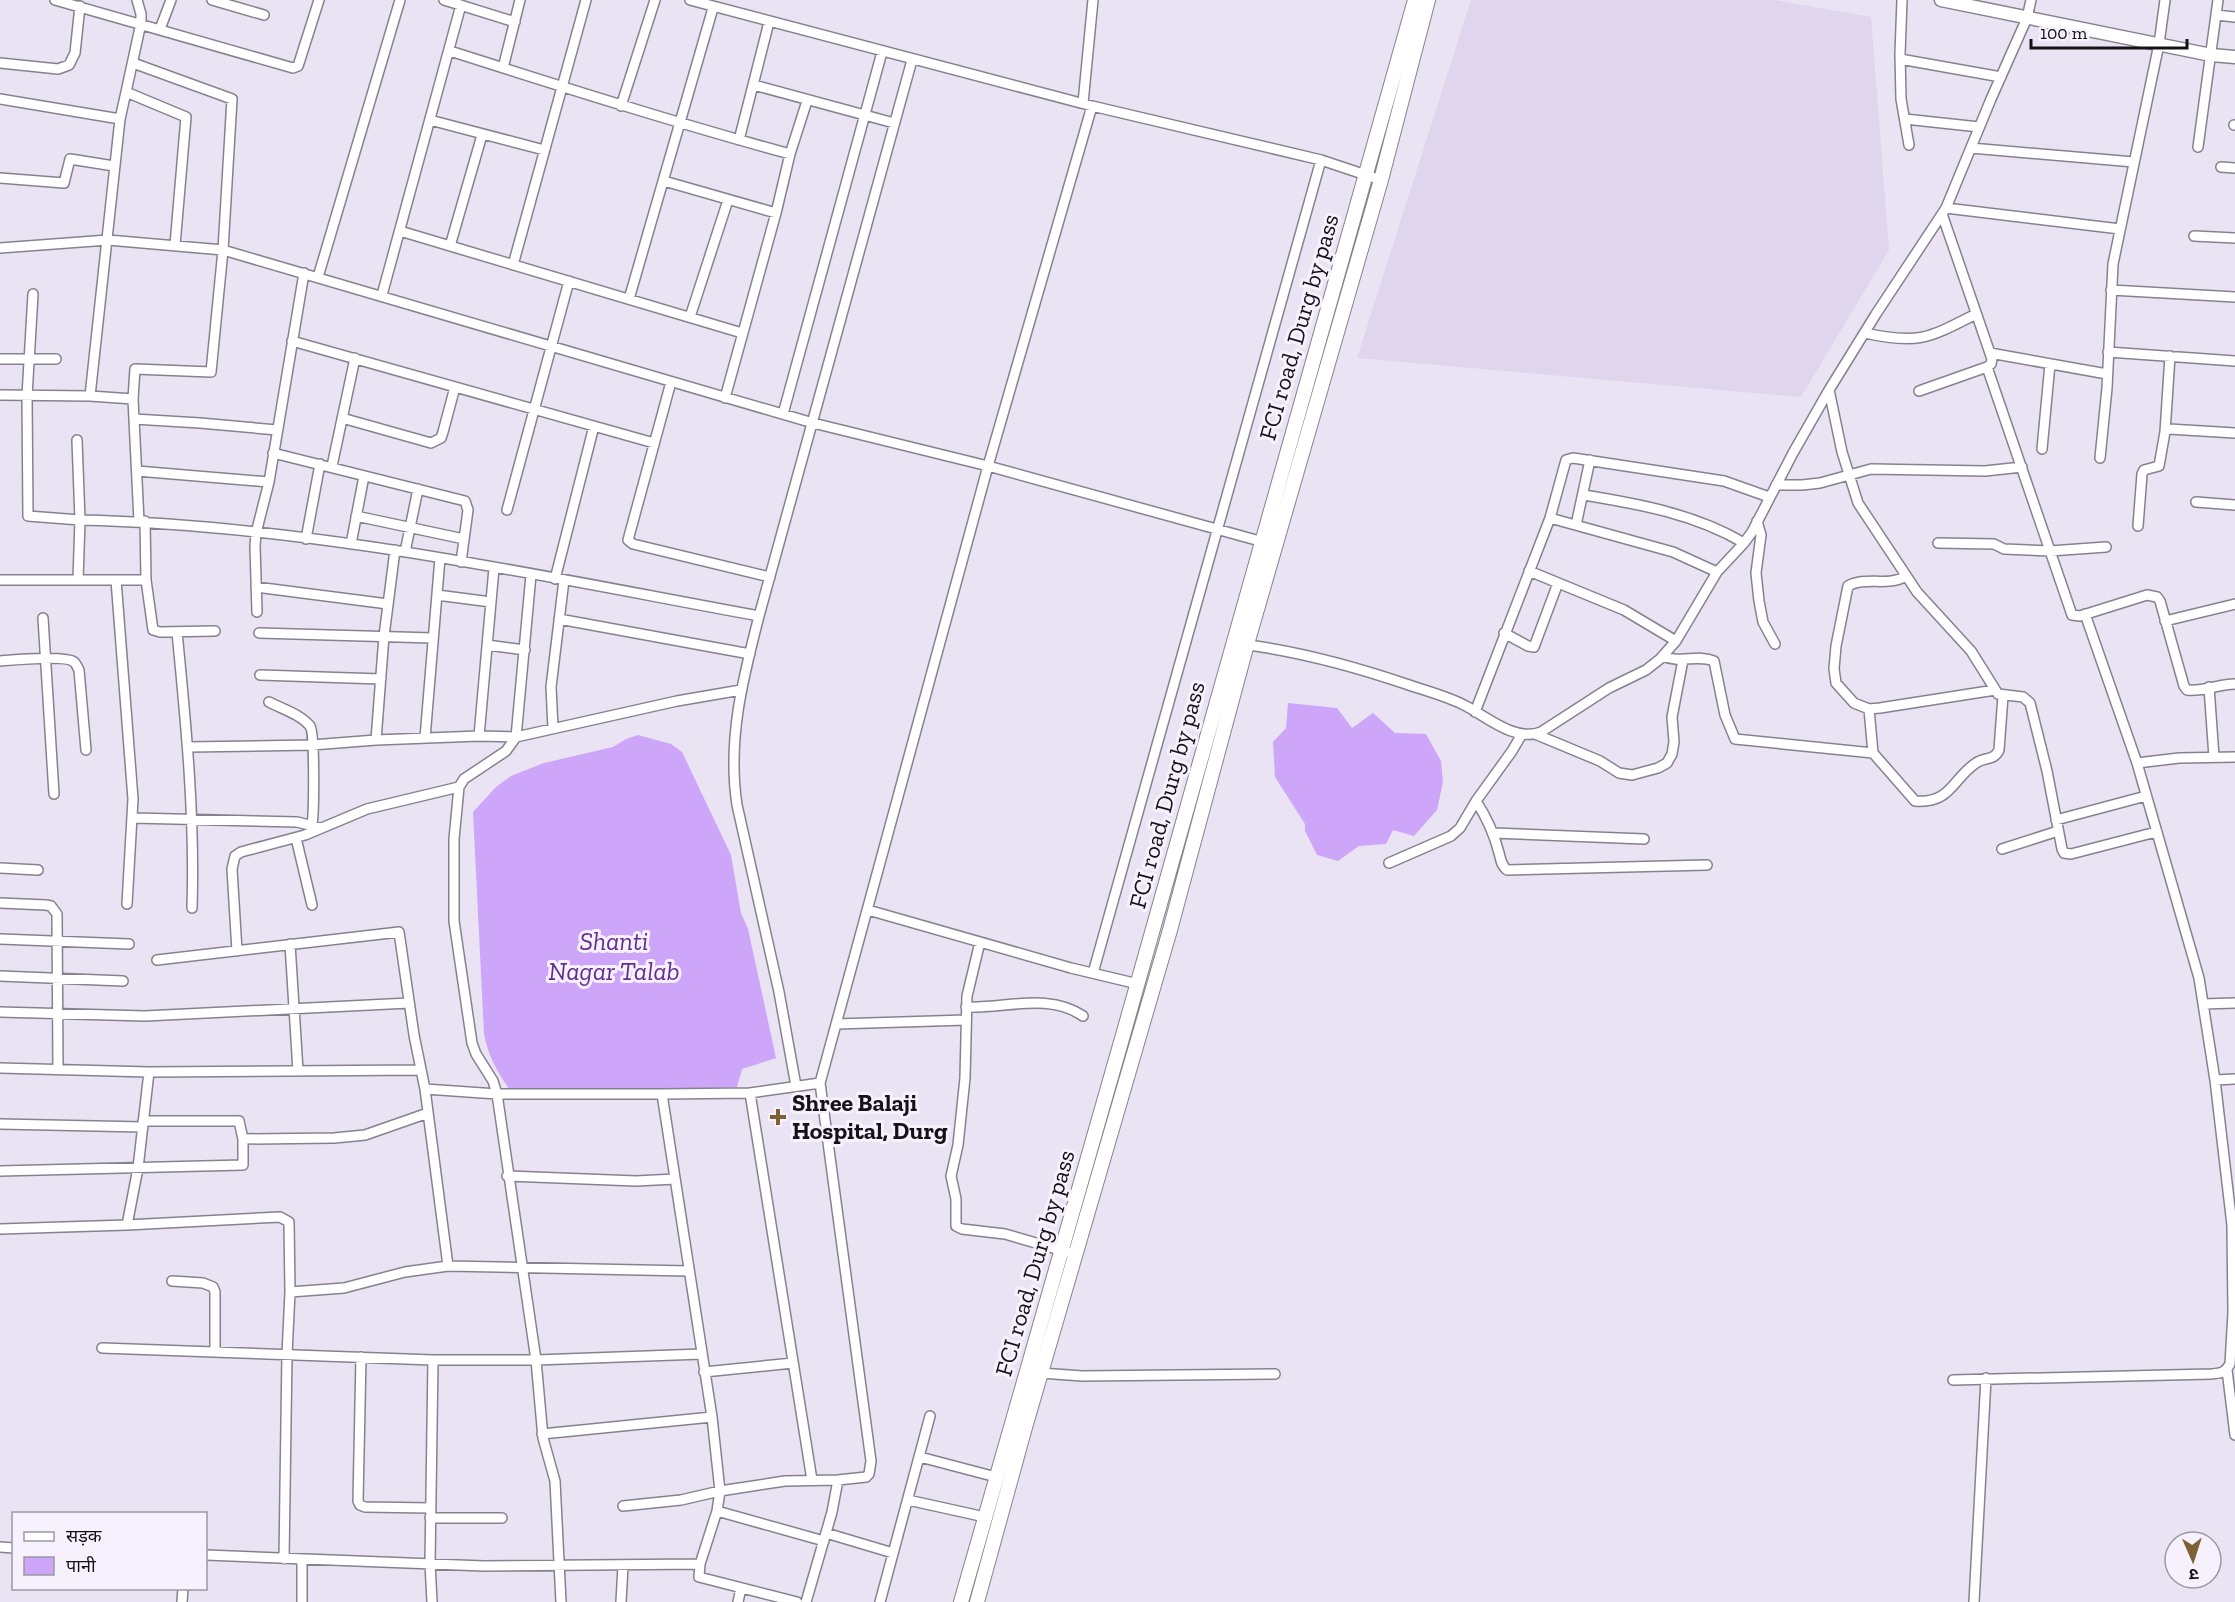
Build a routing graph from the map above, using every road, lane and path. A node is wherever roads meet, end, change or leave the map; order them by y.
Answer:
1 (55, 0) edge
2 (137, 0) edge
3 (171, 0) edge
4 (212, 0) edge
5 (320, 0) edge
6 (400, 0) edge
7 (444, 0) edge
8 (520, 0) edge
9 (586, 0) edge
10 (655, 0) edge
11 (690, 0) edge
12 (1093, 0) edge
13 (1415, 0) edge
14 (1428, 0) edge
15 (1902, 0) edge
16 (1941, 0) edge
17 (2031, 0) edge
18 (2165, 0) edge
19 (2218, 0) edge
20 (461, 5) junction
21 (80, 6) junction
22 (713, 8) junction
23 (264, 15) dead end
24 (2216, 15) junction
25 (2235, 17) edge
26 (2027, 18) junction
27 (514, 22) junction
28 (769, 22) junction
29 (141, 23) junction
30 (160, 28) junction
31 (2159, 44) junction
32 (450, 51) junction
33 (882, 52) junction
34 (2211, 55) junction
35 (2235, 57) edge
36 (1900, 59) junction
37 (912, 60) junction
38 (0, 63) edge
39 (133, 63) junction
40 (503, 68) junction
41 (2001, 77) junction
42 (562, 85) junction
43 (754, 86) junction
44 (126, 92) junction
45 (0, 99) edge
46 (807, 100) junction
47 (1087, 104) junction
48 (621, 106) junction
49 (865, 115) junction
50 (120, 119) junction
51 (1905, 119) junction
52 (430, 120) junction
53 (680, 122) junction
54 (894, 123) junction
55 (1979, 127) junction
56 (482, 135) junction
57 (739, 140) junction
58 (1909, 145) dead end
59 (2198, 147) dead end
60 (1971, 148) junction
61 (544, 150) junction
62 (790, 153) junction
63 (1321, 160) junction
64 (2134, 162) junction
65 (114, 166) junction
66 (2221, 167) dead end
67 (2235, 168) edge
68 (1365, 174) junction
69 (0, 178) edge
70 (1381, 180) junction
71 (664, 181) junction
72 (728, 200) junction
73 (1944, 211) junction
74 (777, 213) junction
75 (2120, 229) junction
76 (400, 231) junction
77 (2194, 236) dead end
78 (2235, 238) edge
79 (108, 240) junction
80 (176, 245) junction
81 (450, 246) junction
82 (0, 248) edge
83 (223, 250) junction
84 (513, 265) junction
85 (304, 273) junction
86 (318, 277) junction
87 (569, 282) junction
88 (2111, 290) junction
89 (33, 294) dead end
90 (382, 295) junction
91 (2235, 297) edge
92 (629, 300) junction
93 (1976, 314) junction
94 (690, 318) junction
95 (742, 333) junction
96 (1865, 333) junction
97 (292, 341) junction
98 (550, 345) junction
99 (2108, 352) junction
100 (1990, 353) junction
101 (2170, 357) junction
102 (355, 358) junction
103 (0, 359) edge
104 (29, 359) junction
105 (56, 359) dead end
106 (2235, 361) edge
107 (2050, 364) junction
108 (1987, 367) junction
109 (2107, 374) junction
110 (671, 382) junction
111 (455, 387) junction
112 (1830, 390) junction
113 (1919, 391) dead end
114 (0, 395) edge
115 (27, 396) junction
116 (90, 396) junction
117 (725, 398) junction
118 (133, 399) junction
119 (533, 408) junction
120 (783, 414) junction
121 (342, 418) junction
122 (134, 419) junction
123 (813, 423) junction
124 (594, 426) junction
125 (277, 430) junction
126 (2166, 432) junction
127 (2235, 433) edge
128 (77, 440) dead end
129 (654, 442) junction
130 (2042, 449) dead end
131 (273, 453) junction
132 (2100, 458) dead end
133 (1590, 460) junction
134 (320, 464) junction
135 (332, 466) junction
136 (988, 466) junction
137 (2022, 467) junction
138 (136, 471) junction
139 (1848, 475) junction
140 (364, 476) junction
141 (269, 482) junction
142 (1776, 485) junction
143 (418, 489) junction
144 (1584, 495) junction
145 (1769, 498) junction
146 (2196, 502) dead end
147 (2235, 505) edge
148 (507, 510) dead end
149 (356, 516) junction
150 (1550, 518) junction
151 (80, 520) junction
152 (1757, 520) junction
153 (142, 521) junction
154 (1576, 525) junction
155 (2138, 526) dead end
156 (410, 528) junction
157 (1218, 529) junction
158 (256, 533) junction
159 (306, 539) junction
160 (464, 539) junction
161 (1260, 541) junction
162 (1938, 543) dead end
163 (351, 544) junction
164 (1742, 545) junction
165 (1275, 546) junction
166 (2106, 547) dead end
167 (395, 550) junction
168 (2050, 551) junction
169 (405, 552) junction
170 (440, 558) junction
171 (1757, 560) junction
172 (461, 562) junction
173 (494, 568) junction
174 (1529, 571) junction
175 (1716, 572) junction
176 (531, 575) junction
177 (1906, 576) junction
178 (770, 577) junction
179 (0, 579) edge
180 (78, 580) junction
181 (116, 580) junction
182 (146, 580) junction
183 (559, 580) junction
184 (1558, 583) junction
185 (256, 587) junction
186 (437, 595) junction
187 (491, 602) junction
188 (388, 604) junction
189 (2235, 604) edge
190 (256, 612) dead end
191 (2085, 614) junction
192 (759, 616) junction
193 (43, 618) dead end
194 (559, 619) junction
195 (2165, 621) junction
196 (215, 631) dead end
197 (177, 632) junction
198 (259, 633) dead end
199 (1504, 633) junction
200 (384, 636) junction
201 (433, 638) junction
202 (1676, 641) junction
203 (1240, 643) junction
204 (1775, 644) dead end
205 (487, 645) junction
206 (525, 650) junction
207 (750, 654) junction
208 (1663, 656) junction
209 (46, 659) junction
210 (1683, 660) junction
211 (0, 661) edge
212 (260, 675) dead end
213 (381, 679) junction
214 (2235, 684) edge
215 (2209, 687) junction
216 (741, 690) junction
217 (1995, 690) junction
218 (2003, 696) junction
219 (269, 702) dead end
220 (1869, 709) junction
221 (1475, 712) junction
222 (553, 728) junction
223 (1522, 734) junction
224 (1535, 734) junction
225 (479, 736) junction
226 (516, 737) junction
227 (425, 738) junction
228 (376, 740) junction
229 (312, 745) junction
230 (188, 747) junction
231 (86, 750) dead end
232 (1873, 753) junction
233 (2214, 757) junction
234 (2235, 757) edge
235 (2137, 763) junction
236 (459, 787) junction
237 (54, 794) dead end
238 (2146, 796) junction
239 (1476, 801) junction
240 (133, 818) junction
241 (2056, 820) junction
242 (192, 821) junction
243 (312, 825) junction
244 (322, 828) junction
245 (2058, 831) junction
246 (2156, 832) junction
247 (1494, 833) junction
248 (296, 838) junction
249 (1644, 839) dead end
250 (2001, 849) dead end
251 (1389, 863) dead end
252 (1707, 865) dead end
253 (0, 868) edge
254 (38, 870) dead end
255 (0, 903) edge
256 (127, 904) dead end
257 (312, 905) dead end
258 (192, 908) dead end
259 (868, 910) junction
260 (0, 939) edge
261 (56, 941) junction
262 (980, 942) junction
263 (129, 944) dead end
264 (290, 944) junction
265 (237, 951) junction
266 (157, 960) dead end
267 (1093, 973) junction
268 (0, 976) edge
269 (56, 978) junction
270 (123, 981) dead end
271 (1138, 984) junction
272 (409, 1003) junction
273 (2235, 1003) edge
274 (2203, 1004) junction
275 (966, 1007) junction
276 (294, 1009) junction
277 (0, 1012) edge
278 (57, 1014) junction
279 (1083, 1016) dead end
280 (966, 1020) junction
281 (836, 1024) junction
282 (0, 1068) edge
283 (58, 1070) junction
284 (421, 1070) junction
285 (298, 1071) junction
286 (149, 1072) junction
287 (2235, 1079) edge
288 (2215, 1080) junction
289 (820, 1083) junction
290 (796, 1086) junction
291 (425, 1089) junction
292 (750, 1093) junction
293 (497, 1094) junction
294 (662, 1094) junction
295 (428, 1113) junction
296 (0, 1124) edge
297 (143, 1124) junction
298 (243, 1138) junction
299 (2231, 1165) edge
300 (138, 1168) junction
301 (0, 1171) edge
302 (507, 1176) junction
303 (675, 1179) junction
304 (127, 1225) junction
305 (0, 1229) edge
306 (1068, 1252) junction
307 (448, 1266) junction
308 (523, 1267) junction
309 (688, 1271) junction
310 (172, 1281) dead end
311 (290, 1292) junction
312 (102, 1348) dead end
313 (215, 1352) junction
314 (2233, 1353) edge
315 (287, 1354) junction
316 (702, 1354) junction
317 (361, 1357) junction
318 (433, 1360) junction
319 (536, 1360) junction
320 (793, 1363) junction
321 (2227, 1370) junction
322 (705, 1372) junction
323 (1041, 1372) junction
324 (1275, 1374) dead end
325 (1986, 1378) junction
326 (1953, 1380) dead end
327 (930, 1416) dead end
328 (712, 1417) junction
329 (542, 1434) junction
330 (2235, 1435) edge
331 (920, 1457) junction
332 (996, 1477) junction
333 (812, 1480) junction
334 (838, 1480) junction
335 (720, 1491) junction
336 (908, 1500) junction
337 (623, 1506) dead end
338 (717, 1511) junction
339 (430, 1513) junction
340 (985, 1517) junction
341 (502, 1518) dead end
342 (825, 1537) junction
343 (893, 1553) junction
344 (207, 1555) edge
345 (284, 1559) junction
346 (303, 1560) junction
347 (430, 1563) junction
348 (700, 1564) junction
349 (561, 1566) junction
350 (623, 1566) junction
351 (741, 1588) junction
352 (302, 1602) edge
353 (432, 1602) edge
354 (561, 1602) edge
355 (621, 1602) edge
356 (738, 1602) edge
357 (797, 1602) edge
358 (806, 1602) edge
359 (880, 1602) edge
360 (961, 1602) edge
361 (977, 1602) edge
362 (1974, 1602) edge

1 - 21 street
2 - 29 street
3 - 30 street
4 - 23 street
5 - 30 street
6 - 86 street
7 - 20 street
8 - 27 street
9 - 42 street
10 - 48 street
11 - 22 street
12 - 47 street
13 - 68 main road, FCI road, Durg by pass
14 - 70 main road, FCI road, Durg by pass
15 - 36 street
16 - 26 street
17 - 26 street
18 - 31 street
19 - 24 street
20 - 27 street
20 - 32 street
21 - 29 street
21 - 38 street
22 - 28 street
22 - 53 street
24 - 25 street
24 - 34 street
26 - 31 street
26 - 41 street
27 - 40 street
28 - 33 street
28 - 43 street
29 - 30 street
29 - 39 street
31 - 34 street
31 - 64 street
32 - 40 street
32 - 52 street
33 - 37 street
33 - 49 street
34 - 35 street
34 - 59 street
36 - 41 street
36 - 51 street
37 - 47 street
37 - 54 street
39 - 44 street
39 - 83 street
40 - 42 street
41 - 55 street
42 - 48 street
42 - 61 street
43 - 46 street
43 - 57 street
44 - 50 street
44 - 80 street
45 - 50 street
46 - 49 street
46 - 62 street
47 - 63 street
47 - 136 street
48 - 53 street
49 - 54 street
49 - 120 street
50 - 65 street
51 - 55 street
51 - 58 street
52 - 56 street
52 - 76 street
53 - 57 street
53 - 71 street
54 - 123 street
55 - 60 street
56 - 61 street
56 - 81 street
57 - 62 street
60 - 64 street
60 - 73 street
61 - 84 street
62 - 74 street
63 - 68 street
63 - 157 street
64 - 75 street
65 - 69 street
65 - 79 street
66 - 67 street
68 - 70 street
68 - 161 main road, FCI road, Durg by pass
70 - 165 main road, FCI road, Durg by pass
71 - 72 street
71 - 92 street
72 - 74 street
72 - 94 street
73 - 75 street
73 - 93 street
73 - 96 street
74 - 95 street
75 - 88 street
76 - 81 street
76 - 90 street
77 - 78 street
79 - 80 street
79 - 82 street
79 - 116 street
80 - 83 street
81 - 84 street
83 - 85 street
83 - 118 street
84 - 87 street
85 - 86 street
85 - 97 street
86 - 90 street
87 - 92 street
87 - 98 street
88 - 91 street
88 - 99 street
89 - 104 street
90 - 98 street
92 - 94 street
93 - 96 street
93 - 100 street
94 - 95 street
95 - 117 street
96 - 112 street
97 - 102 street
97 - 125 street
98 - 110 street
98 - 119 street
99 - 101 street
99 - 109 street
100 - 107 street
100 - 108 street
101 - 106 street
101 - 126 street
102 - 111 street
102 - 121 street
103 - 104 street
104 - 105 street
104 - 115 street
107 - 109 street
107 - 130 street
108 - 113 street
108 - 137 street
109 - 132 street
110 - 117 street
110 - 129 street
111 - 119 street
111 - 121 street
112 - 139 street
112 - 142 street
114 - 115 street
115 - 116 street
115 - 151 street
116 - 118 street
117 - 120 street
118 - 122 street
119 - 124 street
119 - 148 street
120 - 123 street
121 - 135 street
122 - 125 street
122 - 138 street
123 - 136 street
123 - 178 street
124 - 129 street
124 - 183 street
125 - 131 street
126 - 127 street
126 - 155 street
128 - 151 street
129 - 178 street
131 - 134 street
131 - 141 street
133 - 144 street
133 - 145 street
133 - 150 street
134 - 135 street
134 - 159 street
135 - 140 street
136 - 157 street
136 - 259 street
137 - 139 street
137 - 168 street
138 - 141 street
138 - 153 street
139 - 142 street
139 - 177 street
140 - 143 street
140 - 149 street
141 - 158 street
142 - 145 street
143 - 156 street
143 - 160 street
144 - 154 street
144 - 164 street
145 - 152 street
146 - 147 street
149 - 156 street
149 - 163 street
150 - 154 street
150 - 174 street
151 - 153 street
151 - 180 street
152 - 164 street
152 - 171 street
153 - 158 street
153 - 182 street
154 - 175 street
156 - 160 street
156 - 169 street
157 - 161 street
157 - 267 street
158 - 159 street
158 - 185 street
159 - 163 street
160 - 172 street
161 - 165 street
161 - 203 main road, FCI road, Durg by pass
162 - 168 street
163 - 167 street
164 - 171 street
164 - 175 street
165 - 203 main road, FCI road, Durg by pass
166 - 168 street
167 - 169 street
167 - 188 street
168 - 191 street
169 - 170 street
170 - 172 street
170 - 186 street
171 - 204 street
172 - 173 street
173 - 176 street
173 - 187 street
174 - 184 street
174 - 199 street
175 - 202 street
176 - 183 street
176 - 206 street
177 - 217 street
177 - 220 street
178 - 192 street
179 - 180 street
180 - 181 street
181 - 182 street
181 - 240 street
182 - 197 street
183 - 192 street
183 - 194 street
184 - 199 street
184 - 202 street
185 - 188 street
185 - 190 street
186 - 187 street
186 - 201 street
187 - 205 street
188 - 200 street
189 - 195 street
191 - 195 street
191 - 235 street
192 - 207 street
193 - 209 street
194 - 207 street
194 - 222 street
195 - 215 street
196 - 197 street
197 - 230 street
198 - 200 street
199 - 221 street
200 - 201 street
200 - 213 street
201 - 227 street
202 - 208 street
203 - 221 street
203 - 271 main road, FCI road, Durg by pass
203 - 306 main road, FCI road, Durg by pass
205 - 206 street
205 - 225 street
206 - 226 street
207 - 216 street
208 - 210 street
208 - 224 street
209 - 211 street
209 - 231 street
209 - 237 street
210 - 224 street
210 - 232 street
212 - 213 street
213 - 228 street
214 - 215 street
215 - 233 street
216 - 222 street
216 - 290 street
217 - 218 street
217 - 220 street
218 - 232 street
218 - 241 street
219 - 229 street
220 - 232 street
221 - 223 street
222 - 226 street
223 - 224 street
223 - 239 street
225 - 226 street
225 - 227 street
226 - 236 street
227 - 228 street
228 - 229 street
229 - 230 street
229 - 243 street
230 - 242 street
233 - 234 street
233 - 235 street
235 - 238 street
236 - 244 street
236 - 293 street
238 - 241 street
238 - 246 street
239 - 247 street
239 - 251 street
240 - 242 street
240 - 256 street
241 - 245 street
242 - 243 street
242 - 258 street
243 - 244 street
244 - 248 street
245 - 246 street
245 - 250 street
246 - 274 street
247 - 249 street
247 - 252 street
248 - 257 street
248 - 265 street
253 - 254 street
255 - 261 street
259 - 262 street
259 - 281 street
260 - 261 street
261 - 263 street
261 - 269 street
262 - 267 street
262 - 275 street
264 - 265 street
264 - 272 street
264 - 276 street
265 - 266 street
267 - 271 street
268 - 269 street
269 - 270 street
269 - 278 street
271 - 306 main road, FCI road, Durg by pass
272 - 276 street
272 - 284 street
273 - 274 street
274 - 288 street
275 - 279 street
275 - 280 street
276 - 278 street
276 - 285 street
277 - 278 street
278 - 283 street
280 - 281 street
280 - 306 street
281 - 289 street
282 - 283 street
283 - 286 street
284 - 285 street
284 - 291 street
285 - 286 street
286 - 297 street
287 - 288 street
288 - 299 street
289 - 290 street
289 - 334 street
290 - 292 street
291 - 293 street
291 - 295 street
292 - 294 street
292 - 320 street
293 - 294 street
293 - 302 street
294 - 303 street
295 - 298 street
295 - 307 street
296 - 297 street
297 - 298 street
297 - 300 street
298 - 300 street
299 - 314 street
300 - 301 street
300 - 304 street
302 - 303 street
302 - 308 street
303 - 309 street
304 - 305 street
304 - 311 street
306 - 323 main road, FCI road, Durg by pass
306 - 332 main road, FCI road, Durg by pass
307 - 308 street
307 - 311 street
308 - 309 street
308 - 319 street
309 - 316 street
310 - 313 street
311 - 315 street
312 - 313 street
313 - 315 street
314 - 321 street
315 - 317 street
315 - 345 street
316 - 319 street
316 - 322 street
317 - 318 street
317 - 339 street
318 - 319 street
318 - 339 street
319 - 329 street
320 - 322 street
320 - 333 street
321 - 325 street
321 - 330 street
322 - 328 street
323 - 324 street
323 - 361 main road, FCI road, Durg by pass
325 - 326 street
325 - 362 street
327 - 331 street
328 - 329 street
328 - 335 street
329 - 349 street
331 - 332 street
331 - 336 street
332 - 340 main road, FCI road, Durg by pass
333 - 334 street
333 - 335 street
334 - 342 street
335 - 337 street
335 - 338 street
336 - 340 street
336 - 343 street
338 - 342 street
338 - 348 street
339 - 341 street
339 - 347 street
340 - 360 main road, FCI road, Durg by pass
342 - 343 street
342 - 358 street
343 - 359 street
344 - 345 street
345 - 346 street
346 - 347 street
346 - 352 street
347 - 349 street
347 - 353 street
348 - 350 street
348 - 351 street
349 - 350 street
349 - 354 street
350 - 355 street
351 - 356 street
351 - 357 street

